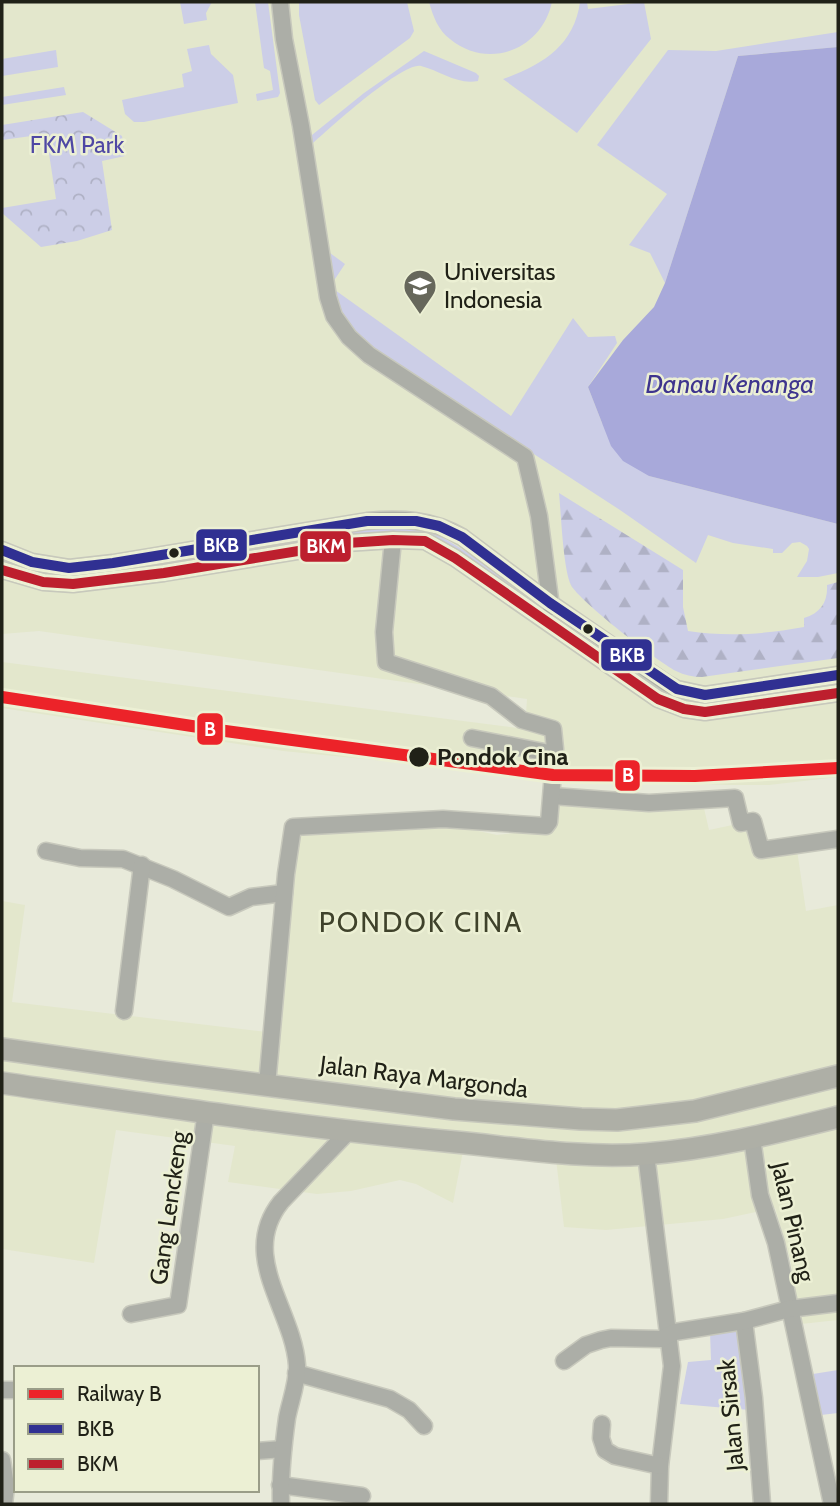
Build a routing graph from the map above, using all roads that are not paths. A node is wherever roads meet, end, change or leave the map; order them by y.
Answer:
1 (280, 2) edge
2 (393, 540) junction
3 (2, 550) edge
4 (164, 554) junction
5 (130, 569) junction
6 (2, 570) edge
7 (179, 571) junction
8 (550, 603) junction
9 (552, 627) junction
10 (838, 675) edge
11 (838, 693) edge
12 (472, 738) dead end
13 (554, 754) junction
14 (552, 796) junction
15 (838, 839) edge
16 (46, 851) dead end
17 (142, 865) junction
18 (284, 893) junction
19 (124, 1011) dead end
20 (2, 1049) edge
21 (838, 1076) edge
22 (2, 1083) edge
23 (267, 1085) junction
24 (206, 1112) junction
25 (838, 1116) edge
26 (348, 1132) junction
27 (752, 1138) junction
28 (646, 1154) junction
29 (838, 1303) edge
30 (789, 1309) junction
31 (131, 1314) dead end
32 (744, 1321) junction
33 (668, 1336) junction
34 (564, 1361) dead end
35 (296, 1373) junction
36 (602, 1424) dead end
37 (424, 1426) dead end
38 (283, 1449) junction
39 (259, 1451) edge
40 (2, 1460) edge
41 (660, 1466) junction
42 (11, 1485) edge
43 (280, 1485) junction
44 (362, 1496) dead end
45 (4, 1504) edge
46 (281, 1504) edge
47 (659, 1504) edge
48 (762, 1504) edge
49 (832, 1504) edge

1 - 8 street
2 - 7 street
2 - 9 street
2 - 13 street
3 - 5 street
4 - 5 street
4 - 7 street
4 - 8 street
5 - 6 street
5 - 7 street
8 - 9 street
8 - 10 street
9 - 11 street
12 - 13 street
13 - 14 street
14 - 15 street
14 - 18 street
16 - 17 street
17 - 18 street
17 - 19 street
18 - 23 street
20 - 23 main road, Jalan Raya Margonda
21 - 23 main road, Jalan Raya Margonda
22 - 24 main road
24 - 26 main road
24 - 31 street, Gang Lenckeng
25 - 27 main road
26 - 28 main road
26 - 35 street
27 - 28 main road
27 - 30 street, Jalan Pinang
28 - 33 street
29 - 30 street, Jalan Pinang
30 - 32 street
30 - 49 street
32 - 33 street
32 - 48 street, Jalan Sirsak
33 - 34 street
33 - 41 street
35 - 37 street
35 - 38 street
36 - 41 street
38 - 39 street
38 - 43 street
40 - 42 street
41 - 47 street
42 - 45 street
43 - 44 street
43 - 46 street

